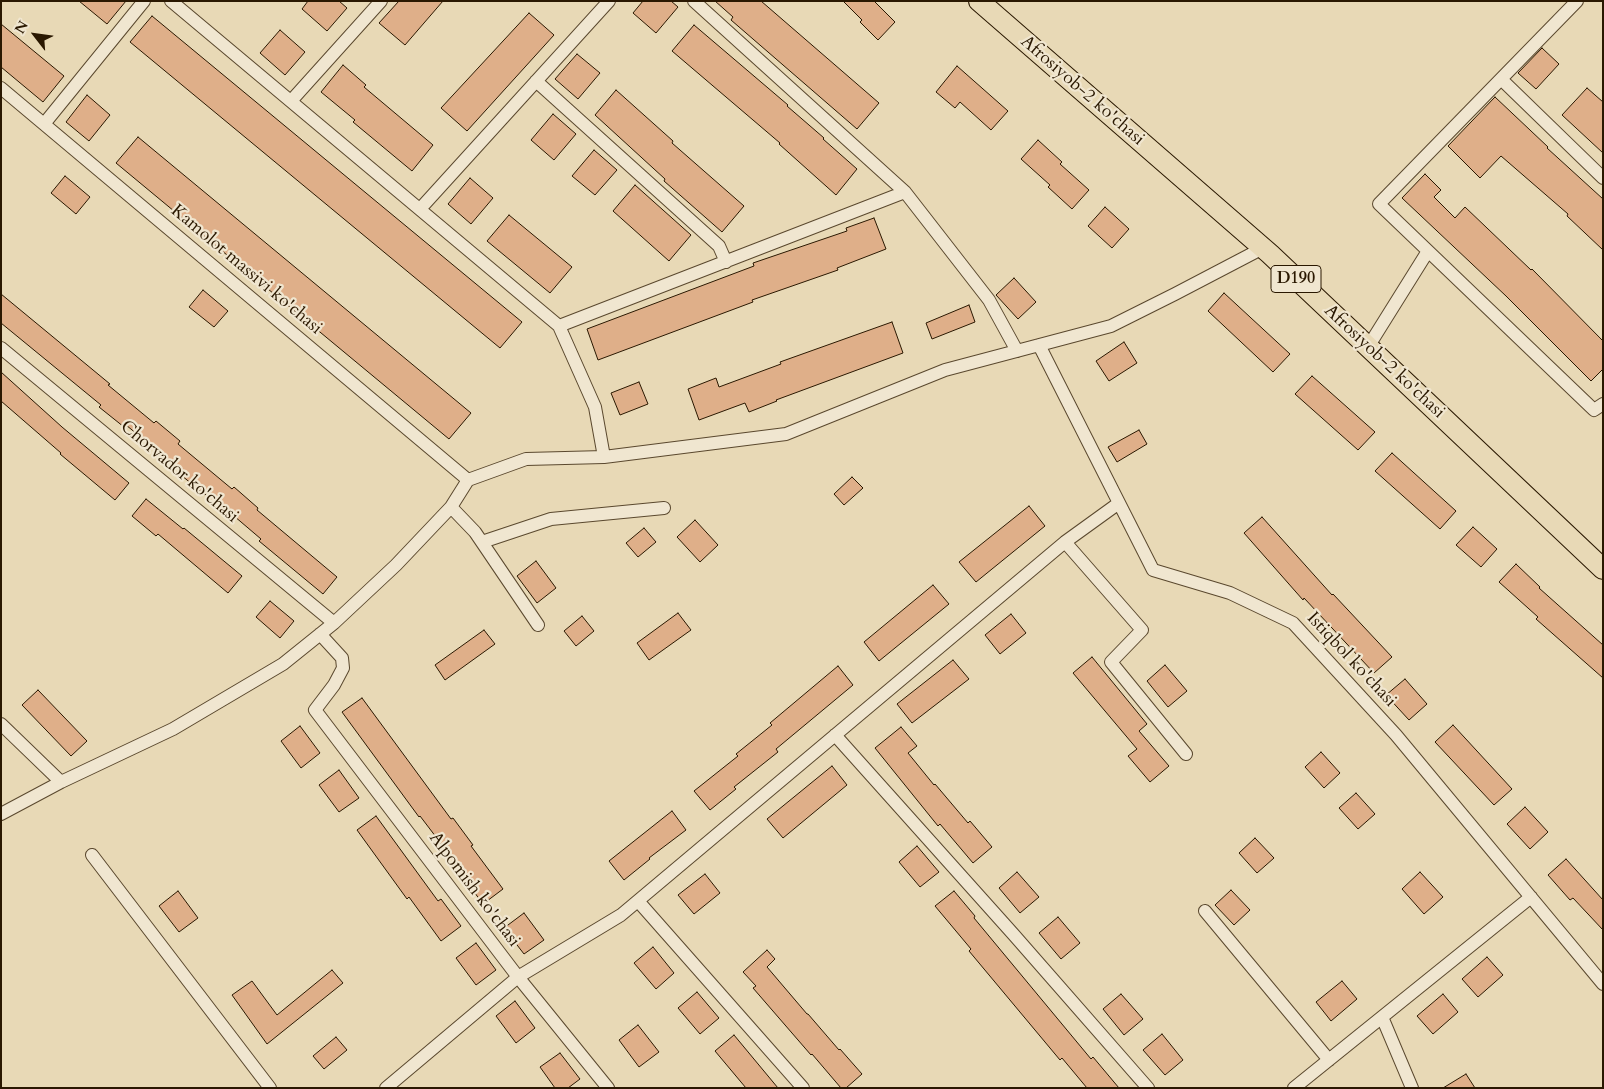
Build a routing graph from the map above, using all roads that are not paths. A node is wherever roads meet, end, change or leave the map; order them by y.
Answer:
1 (144, 1) edge
2 (171, 1) edge
3 (381, 1) edge
4 (608, 1) edge
5 (694, 1) edge
6 (979, 1) edge
7 (1577, 1) edge
8 (1501, 79) junction
9 (536, 81) junction
10 (1, 88) edge
11 (290, 101) junction
12 (44, 124) junction
13 (1603, 178) edge
14 (905, 192) junction
15 (420, 209) junction
16 (1263, 248) junction
17 (1428, 251) junction
18 (726, 262) junction
19 (559, 326) junction
20 (1039, 345) junction
21 (1368, 347) junction
22 (1, 348) edge
23 (1017, 351) junction
24 (1603, 404) edge
25 (604, 457) junction
26 (468, 480) junction
27 (1119, 503) junction
28 (451, 507) junction
29 (664, 508) dead end
30 (478, 537) junction
31 (1065, 542) junction
32 (1603, 569) edge
33 (334, 623) junction
34 (538, 625) dead end
35 (320, 634) junction
36 (1, 724) edge
37 (835, 735) junction
38 (1186, 754) dead end
39 (61, 782) junction
40 (1, 814) edge
41 (92, 855) dead end
42 (1531, 897) junction
43 (638, 901) junction
44 (1205, 911) dead end
45 (518, 977) junction
46 (1603, 984) edge
47 (1382, 1018) junction
48 (1329, 1060) junction
49 (270, 1088) edge
50 (386, 1088) edge
51 (608, 1088) edge
52 (803, 1088) edge
53 (1148, 1088) edge
54 (1294, 1088) edge
55 (1412, 1088) edge

1 - 12 street
2 - 11 street
3 - 11 street
4 - 9 street
5 - 14 street
6 - 16 main road, Afrosiyob-2 ko'chasi / D190
7 - 8 street
8 - 13 street
8 - 17 street
9 - 15 street
9 - 18 street
10 - 12 street, Kamolot massivi ko'chasi
11 - 15 street
12 - 26 street, Kamolot massivi ko'chasi
14 - 18 street
14 - 23 street
15 - 19 street
16 - 20 street
16 - 21 main road, Afrosiyob-2 ko'chasi / D190
17 - 21 street
17 - 24 street
18 - 19 street
19 - 25 street
20 - 23 street
20 - 27 street, Istiqbol ko'chasi
21 - 32 main road, Afrosiyob-2 ko'chasi / D190
22 - 33 street, Chorvador ko'chasi
23 - 25 street
25 - 26 street
26 - 28 street
27 - 31 street
27 - 42 street, Istiqbol ko'chasi
28 - 30 street
28 - 33 street
29 - 30 street
30 - 34 street
31 - 37 street
31 - 38 street
33 - 35 street
35 - 39 street
35 - 45 street, Alpomish ko'chasi
36 - 39 street
37 - 43 street
37 - 53 street
39 - 40 street
41 - 49 street
42 - 46 street, Istiqbol ko'chasi
42 - 47 street
43 - 45 street
43 - 52 street
44 - 48 street
45 - 50 street
45 - 51 street, Alpomish ko'chasi
47 - 48 street
47 - 55 street
48 - 54 street

